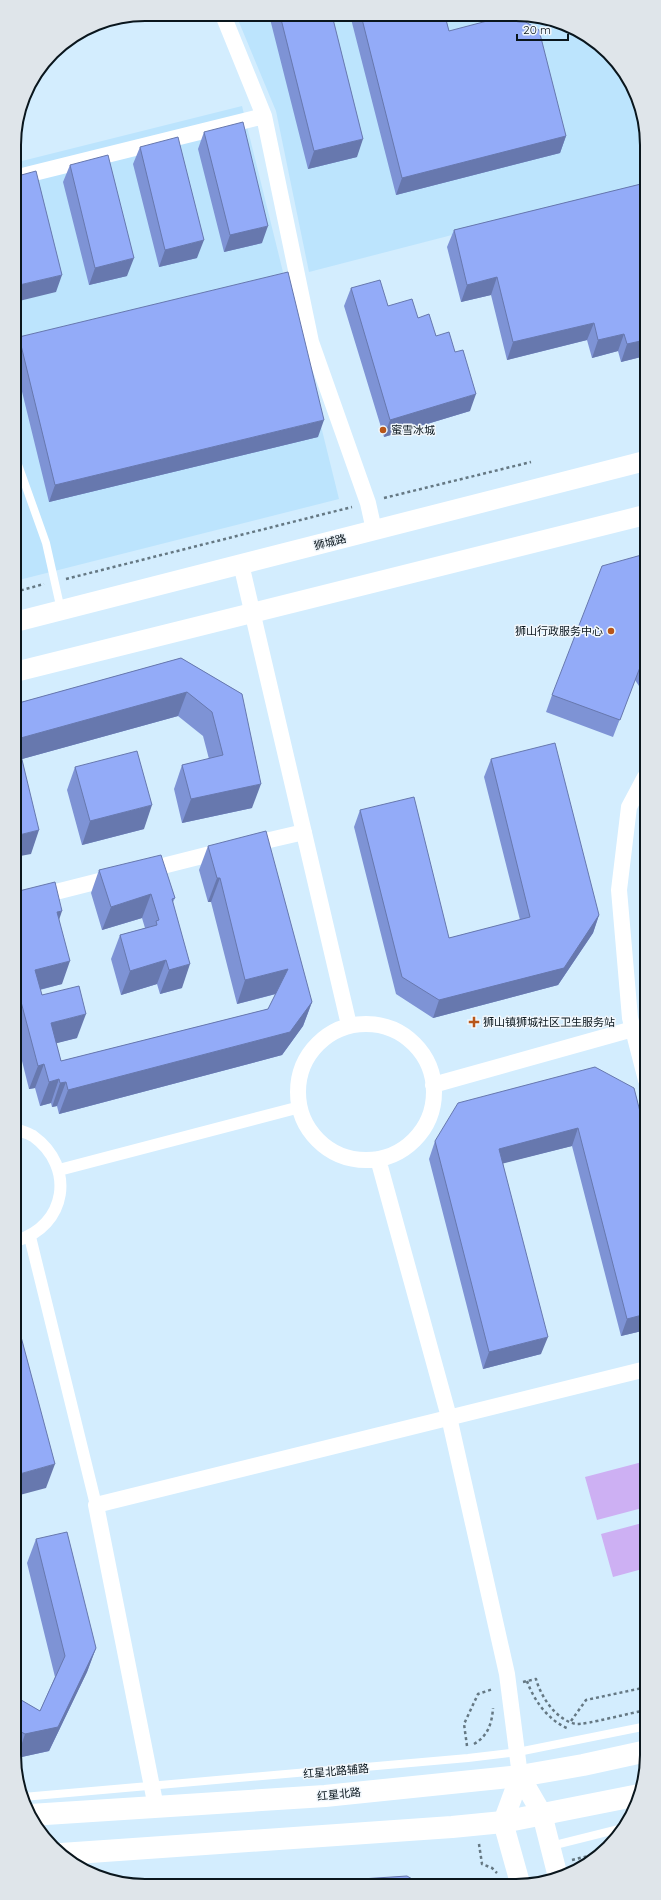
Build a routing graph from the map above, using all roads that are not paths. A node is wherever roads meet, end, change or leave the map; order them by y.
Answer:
1 (226, 21) edge
2 (264, 116) junction
3 (21, 176) edge
4 (640, 462) edge
5 (21, 473) edge
6 (640, 516) edge
7 (374, 530) junction
8 (241, 564) junction
9 (61, 610) junction
10 (252, 613) junction
11 (21, 620) edge
12 (21, 671) edge
13 (640, 786) edge
14 (304, 832) junction
15 (23, 900) edge
16 (349, 1025) junction
17 (633, 1029) junction
18 (640, 1056) edge
19 (433, 1085) junction
20 (300, 1107) junction
21 (21, 1131) edge
22 (378, 1160) junction
23 (59, 1170) junction
24 (30, 1237) junction
25 (21, 1240) edge
26 (640, 1370) edge
27 (449, 1417) junction
28 (96, 1505) junction
29 (640, 1727) edge
30 (518, 1752) junction
31 (640, 1753) edge
32 (520, 1776) junction
33 (633, 1796) edge
34 (28, 1797) edge
35 (154, 1797) junction
36 (542, 1814) junction
37 (37, 1815) edge
38 (503, 1822) junction
39 (615, 1830) edge
40 (550, 1846) junction
41 (70, 1853) edge
42 (556, 1872) edge
43 (519, 1879) edge

1 - 2 street
2 - 3 street
2 - 7 street
4 - 7 street, 狮城路
5 - 9 lane
6 - 10 street
7 - 8 street, 狮城路
8 - 9 street, 狮城路
8 - 10 street
9 - 11 street, 狮城路
10 - 12 street
10 - 14 street
13 - 17 street
14 - 15 street
14 - 16 street
16 - 19 street
16 - 20 street
17 - 18 street
17 - 19 street
19 - 22 street
20 - 22 street
20 - 23 street
21 - 23 street
22 - 27 street
23 - 24 street
24 - 25 street
24 - 28 street
26 - 27 street
27 - 28 street
27 - 30 street
28 - 35 street
29 - 30 lane, 红星北路辅路
30 - 32 street
30 - 35 lane, 红星北路辅路
31 - 32 main road, 红星北路
32 - 35 main road, 红星北路
32 - 36 street
32 - 38 street
33 - 36 main road
34 - 35 lane, 红星北路辅路
35 - 37 main road, 红星北路
36 - 38 main road
36 - 40 street
38 - 41 main road
38 - 43 street
39 - 40 lane
40 - 42 street

